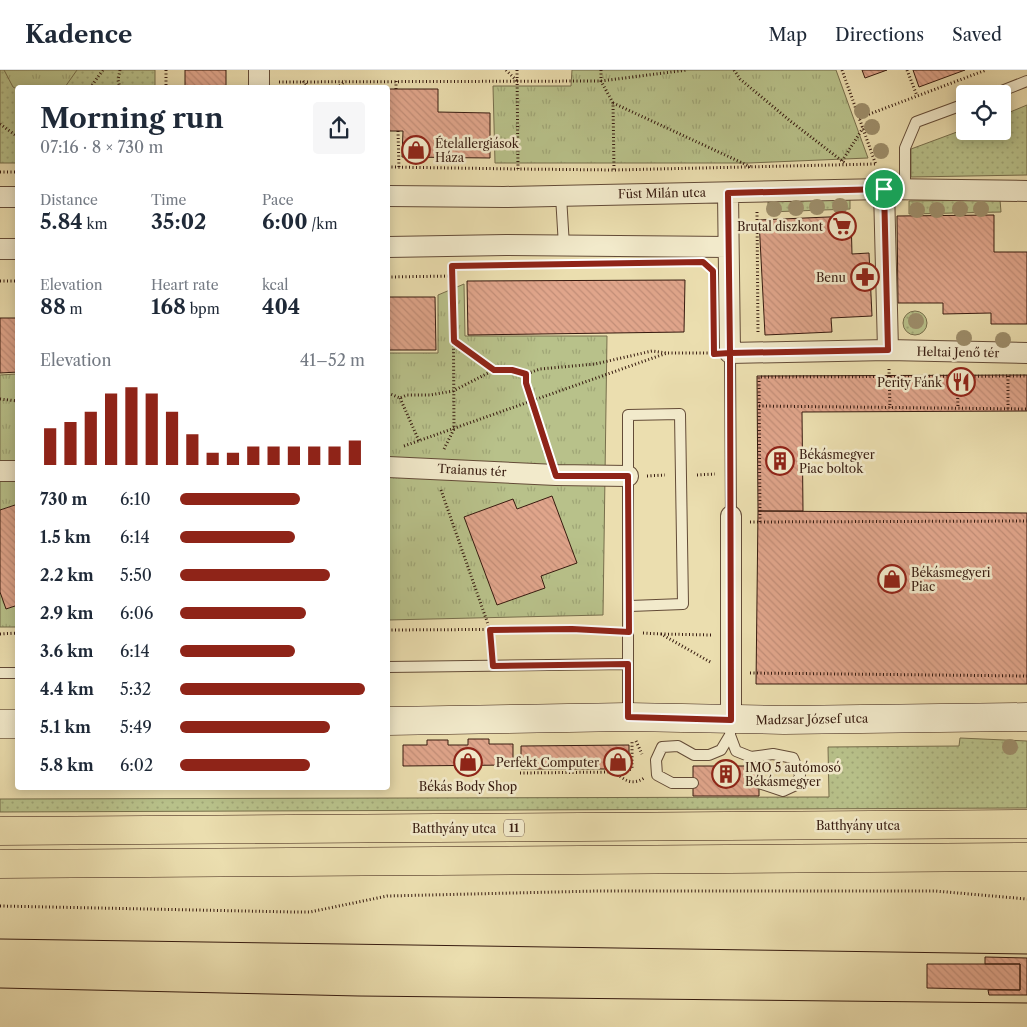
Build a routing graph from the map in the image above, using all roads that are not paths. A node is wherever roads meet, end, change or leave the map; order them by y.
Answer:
1 (1027, 81) edge
2 (1011, 87) edge
3 (956, 107) edge
4 (884, 189) junction
5 (905, 190) junction
6 (1027, 191) edge
7 (728, 193) junction
8 (390, 196) edge
9 (561, 196) junction
10 (0, 197) edge
11 (15, 197) edge
12 (564, 246) junction
13 (390, 247) edge
14 (728, 247) junction
15 (0, 249) edge
16 (15, 249) edge
17 (719, 350) junction
18 (1027, 353) edge
19 (888, 358) junction
20 (391, 458) edge
21 (0, 471) edge
22 (15, 471) edge
23 (628, 476) junction
24 (731, 516) joint
25 (630, 606) junction
26 (628, 664) junction
27 (390, 667) edge
28 (0, 673) edge
29 (15, 673) edge
30 (628, 717) junction
31 (1027, 717) edge
32 (390, 721) edge
33 (0, 724) edge
34 (15, 724) edge
35 (730, 727) junction
36 (693, 782) dead end
37 (759, 783) dead end
38 (1027, 824) edge
39 (0, 831) edge
40 (1027, 857) edge
41 (0, 864) edge

1 - 2 lane
3 - 5 lane
4 - 5 street, Füst Milán utca
4 - 7 street, Füst Milán utca
4 - 19 street
5 - 6 street, Füst Milán utca
7 - 9 street, Füst Milán utca
7 - 14 street
8 - 9 street, Füst Milán utca
9 - 12 lane
10 - 11 street
12 - 13 street
12 - 14 street
14 - 17 street
15 - 16 street
17 - 19 street, Heltai Jenő tér
17 - 24 lane
18 - 19 street, Heltai Jenő tér
20 - 23 street, Traianus tér
21 - 22 street
23 - 25 lane
23 - 25 lane
24 - 35 street
25 - 26 lane
26 - 27 lane
26 - 30 lane
28 - 29 lane
30 - 32 street, Madzsar József utca
30 - 35 street, Madzsar József utca
31 - 35 street, Madzsar József utca
33 - 34 street
35 - 36 lane
35 - 37 lane
38 - 39 main road, Batthyány utca / 11
40 - 41 main road

